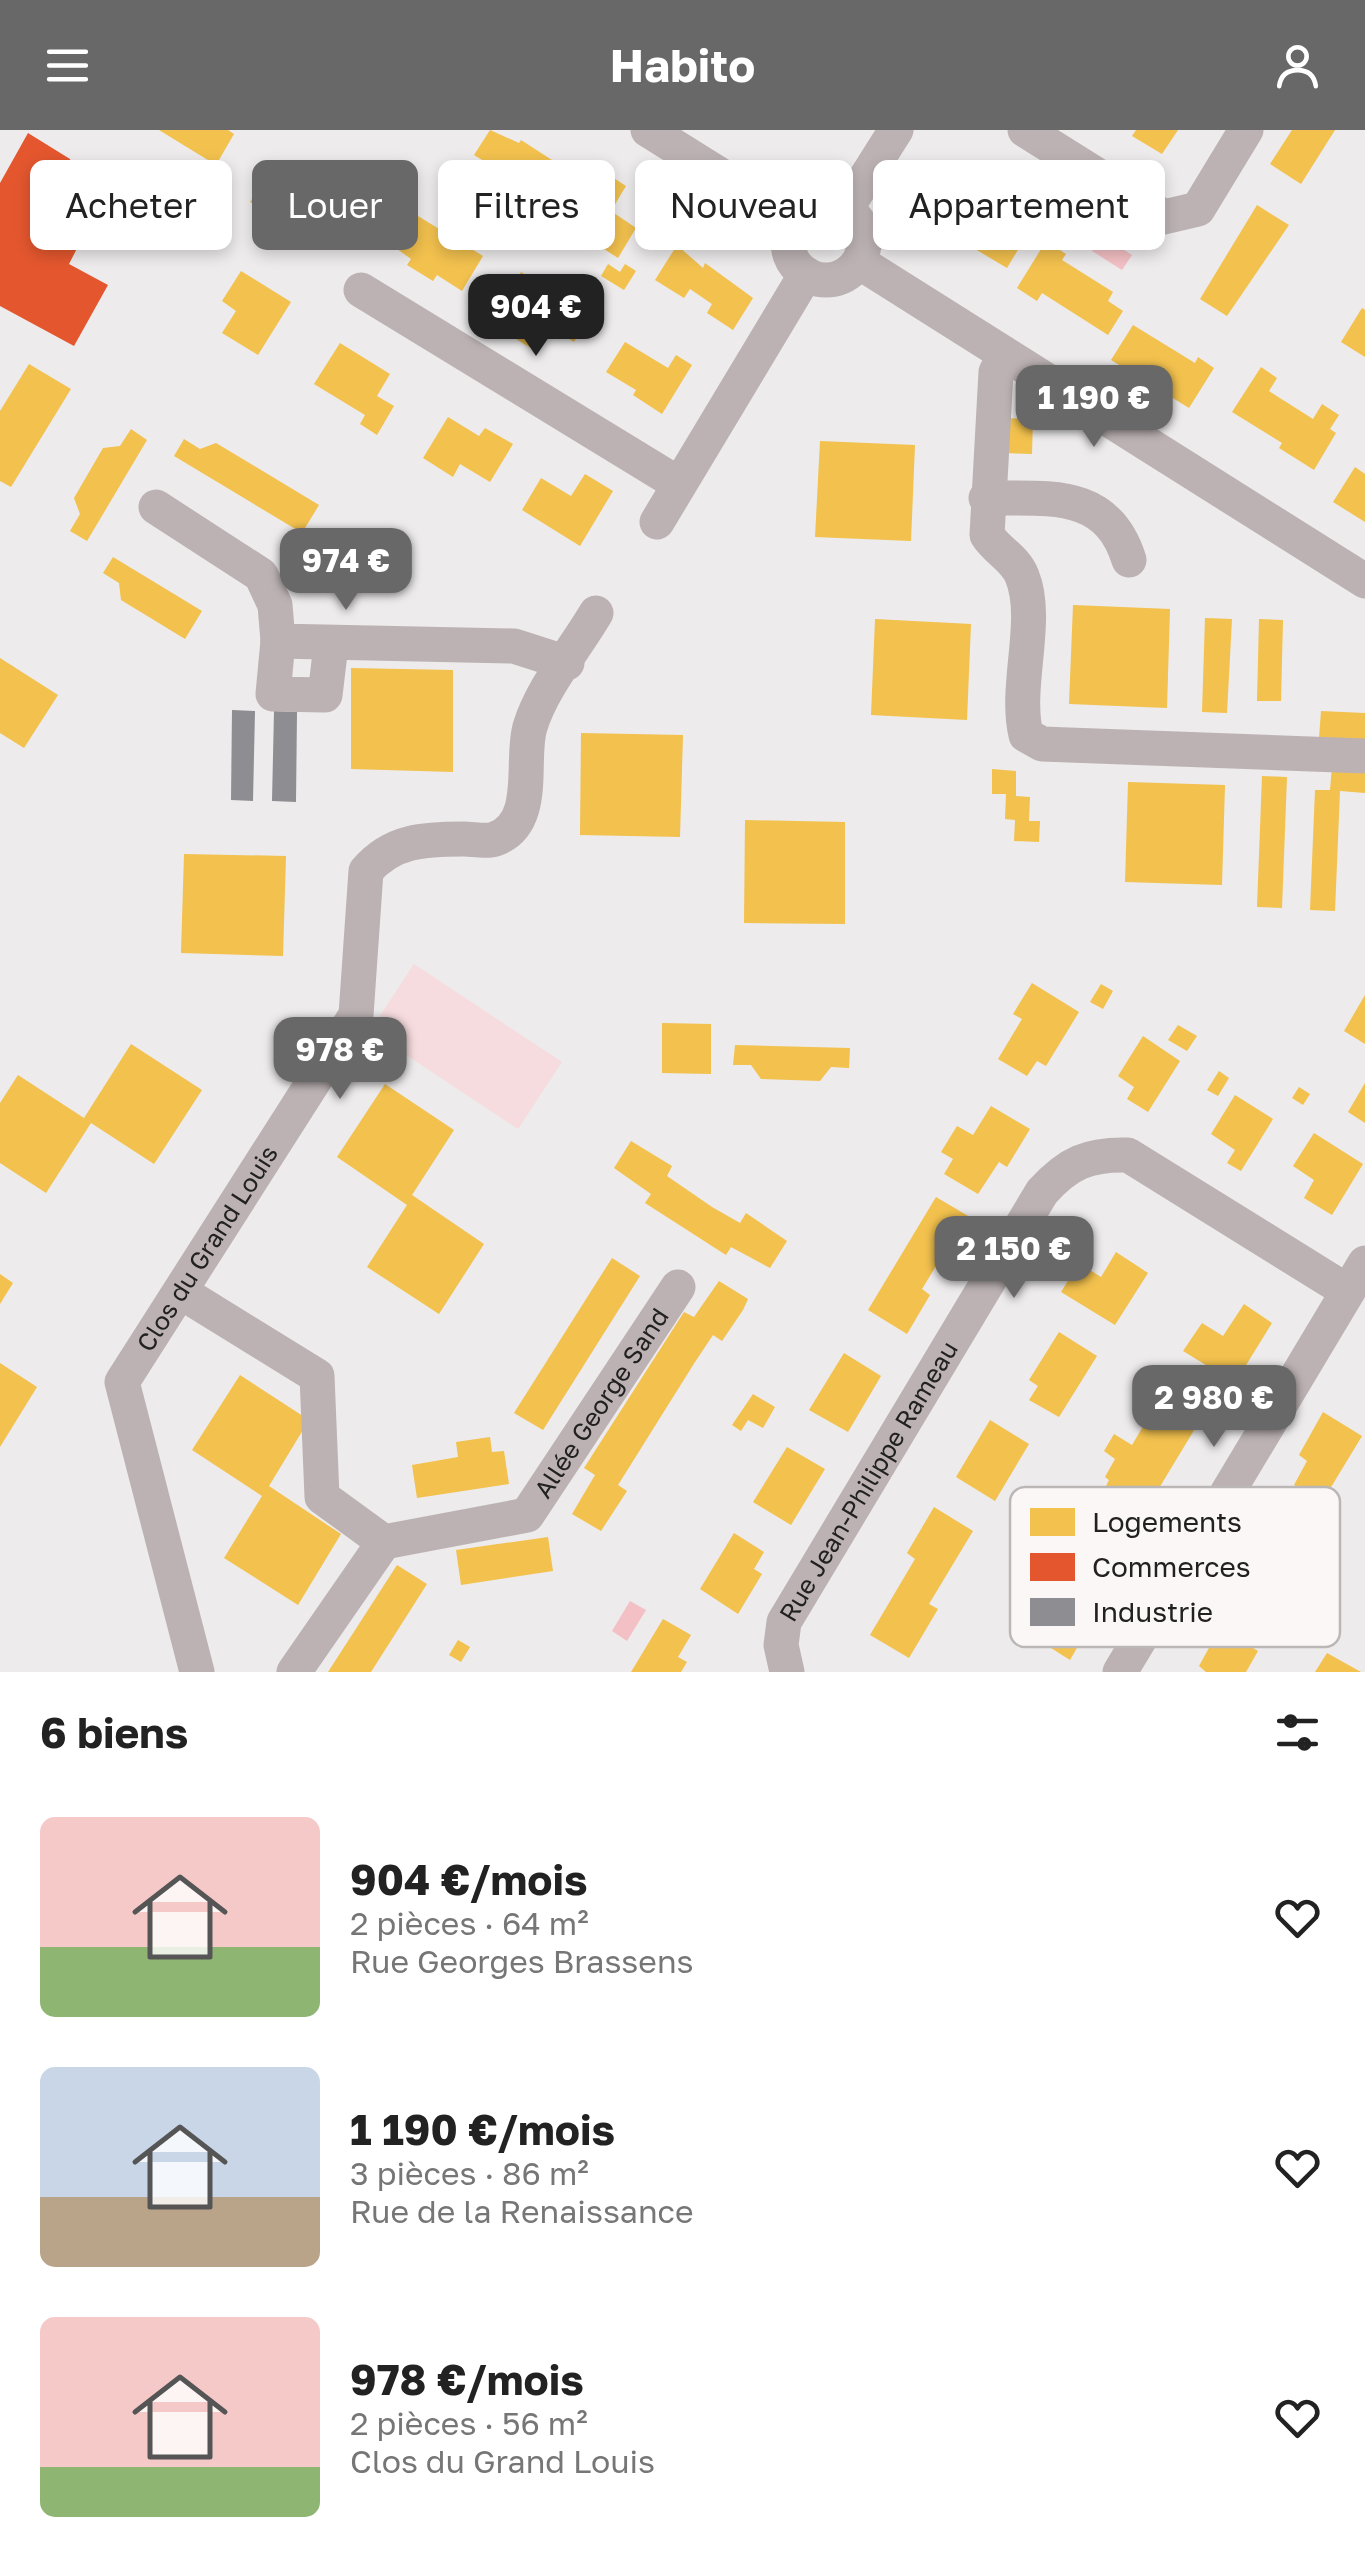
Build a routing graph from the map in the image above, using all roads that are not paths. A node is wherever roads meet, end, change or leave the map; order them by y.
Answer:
1 (648, 130) edge
2 (896, 130) edge
3 (1024, 130) edge
4 (1246, 130) edge
5 (696, 160) edge
6 (853, 197) edge
7 (853, 214) edge
8 (790, 250) edge
9 (859, 262) junction
10 (806, 274) junction
11 (361, 290) dead end
12 (1004, 356) junction
13 (677, 482) junction
14 (986, 498) junction
15 (156, 507) dead end
16 (658, 522) dead end
17 (1129, 560) dead end
18 (1365, 581) edge
19 (596, 612) dead end
20 (278, 641) junction
21 (331, 645) junction
22 (567, 664) junction
23 (1365, 756) edge
24 (1356, 1277) edge
25 (678, 1288) dead end
26 (181, 1292) junction
27 (1231, 1487) edge
28 (384, 1542) junction
29 (1135, 1647) edge
30 (197, 1672) edge
31 (294, 1672) edge
32 (787, 1672) edge
33 (1120, 1672) edge

1 - 5 street
2 - 6 street
3 - 4 street
7 - 9 street
8 - 10 street
9 - 10 street
9 - 12 street
10 - 13 street
11 - 13 street
12 - 14 street
12 - 18 street
13 - 16 street
14 - 17 street
14 - 23 street
15 - 20 street
19 - 22 street, Clos du Grand Louis
20 - 21 street
20 - 21 street
21 - 22 street
22 - 26 street, Clos du Grand Louis
24 - 27 street
24 - 32 street, Rue Jean-Philippe Rameau
25 - 28 street, Allée George Sand
26 - 28 street
26 - 30 street, Clos du Grand Louis
28 - 31 street
29 - 33 street

